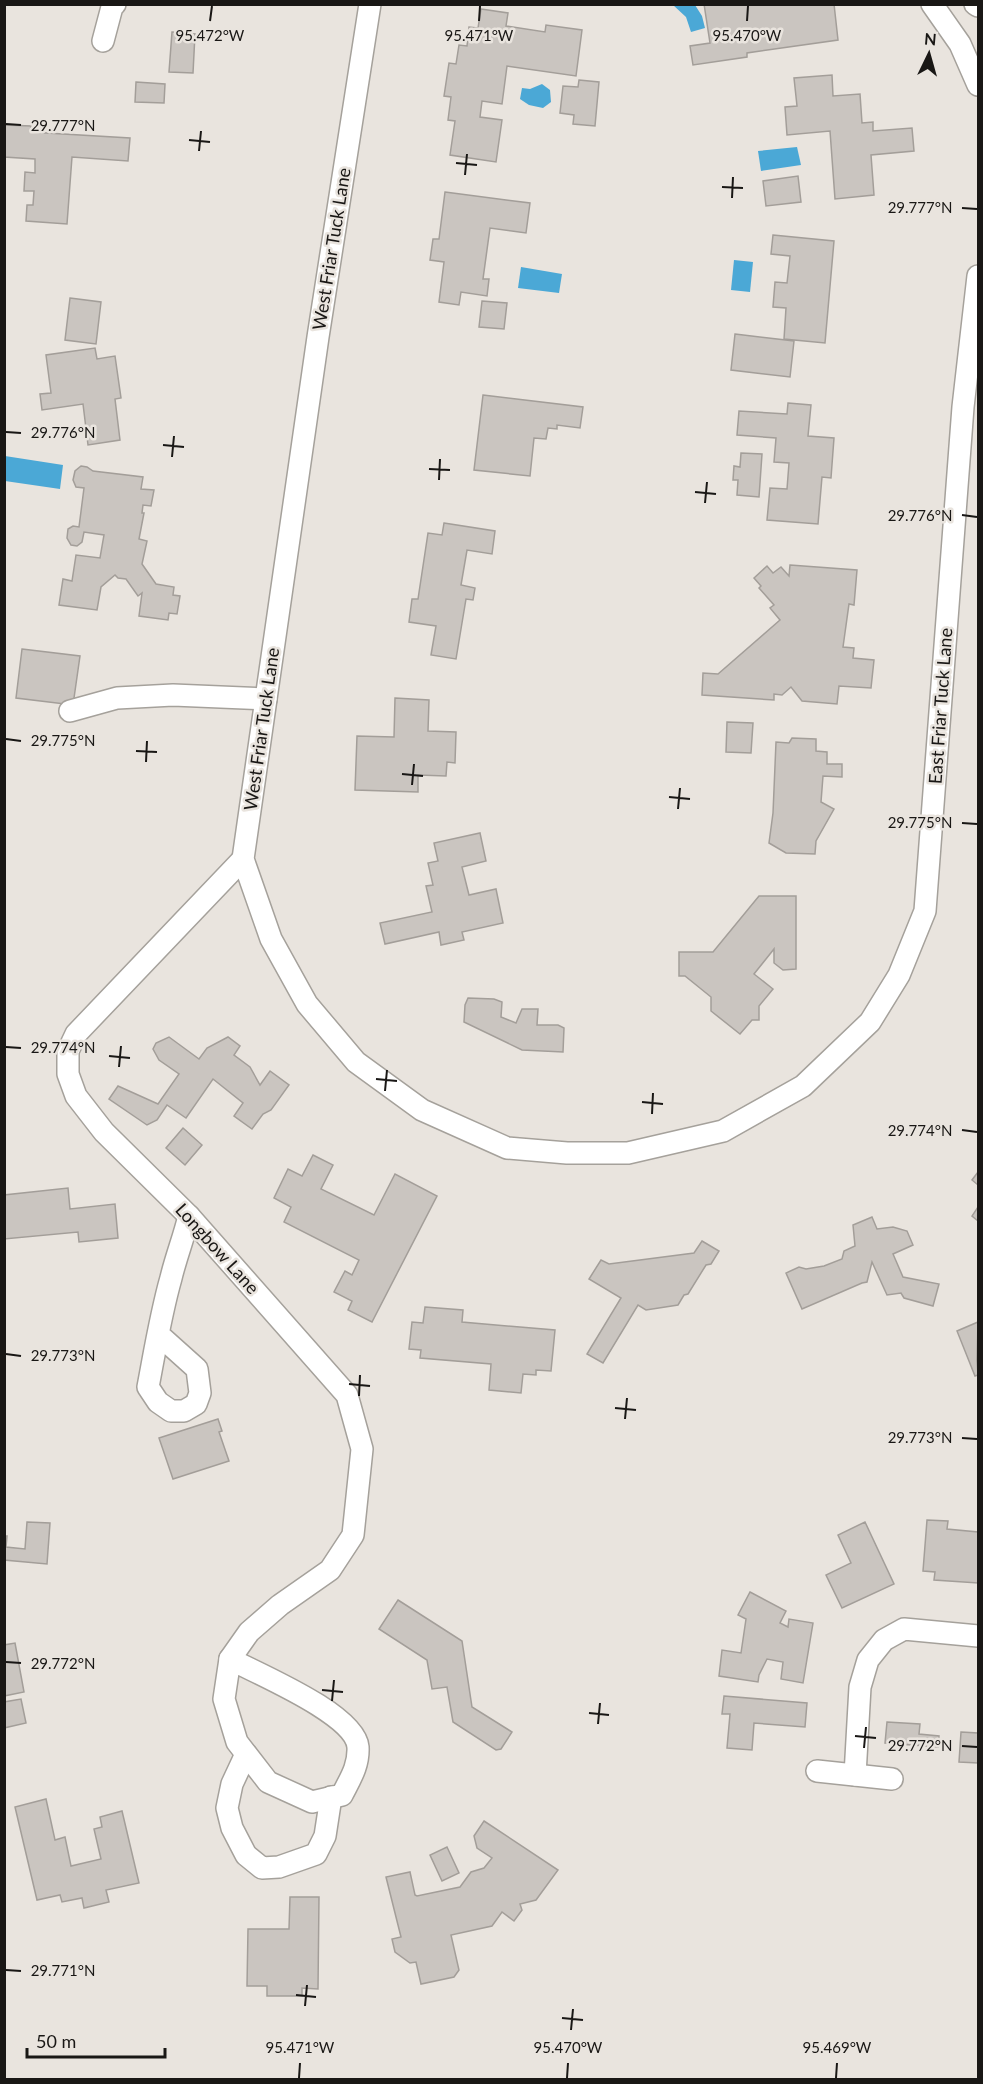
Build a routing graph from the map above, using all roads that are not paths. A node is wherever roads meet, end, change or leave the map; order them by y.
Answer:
1 (115, 4) edge
2 (370, 4) edge
3 (932, 4) edge
4 (103, 41) dead end
5 (978, 85) edge
6 (978, 276) edge
7 (266, 699) junction
8 (70, 711) dead end
9 (243, 859) junction
10 (697, 1137) joint
11 (189, 1216) junction
12 (158, 1334) dead end
13 (978, 1636) edge
14 (230, 1659) junction
15 (246, 1754) junction
16 (817, 1771) dead end
17 (855, 1775) junction
18 (892, 1779) dead end
19 (332, 1797) junction

1 - 4 street
2 - 7 street, West Friar Tuck Lane
3 - 5 street
6 - 10 street, East Friar Tuck Lane
7 - 8 street
7 - 9 street, West Friar Tuck Lane
9 - 10 street, West Friar Tuck Lane
9 - 11 street, Longbow Lane
11 - 12 street
11 - 14 street, Longbow Lane
13 - 17 street
14 - 15 street, Longbow Lane
14 - 19 street
15 - 19 street, Longbow Lane
15 - 19 street
16 - 17 street
17 - 18 street

